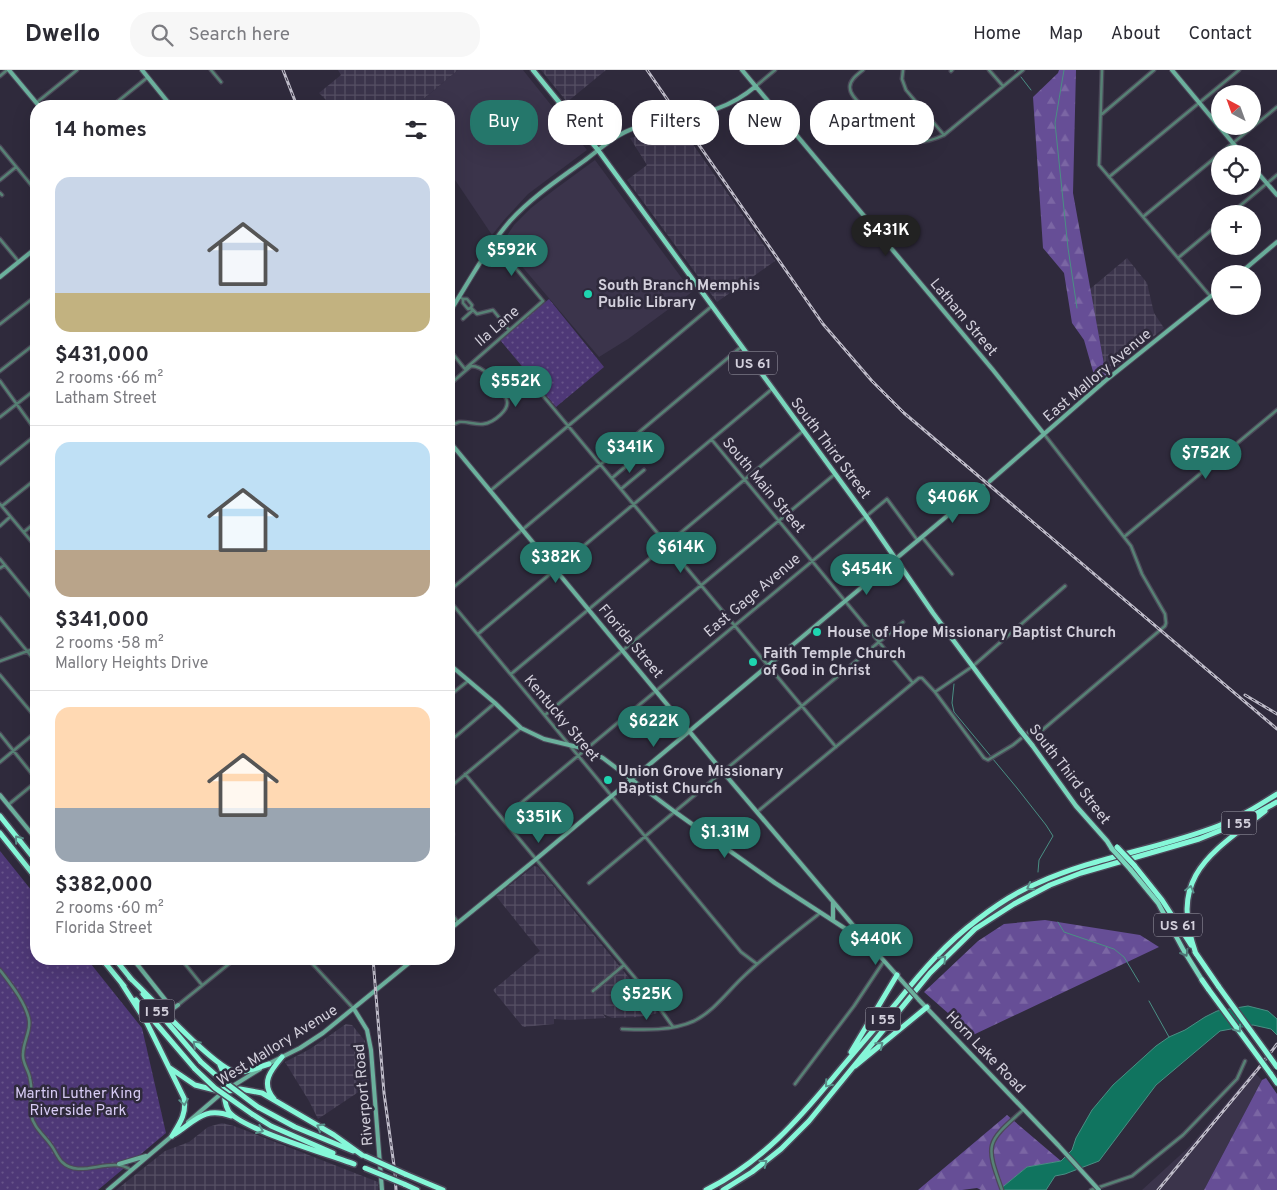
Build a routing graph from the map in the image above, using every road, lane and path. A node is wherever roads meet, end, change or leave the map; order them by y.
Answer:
1 (8, 70) edge
2 (77, 70) edge
3 (142, 70) edge
4 (211, 70) edge
5 (533, 70) edge
6 (742, 70) edge
7 (775, 70) edge
8 (863, 70) edge
9 (902, 70) edge
10 (989, 70) edge
11 (1023, 70) edge
12 (1102, 70) edge
13 (1154, 70) edge
14 (1172, 70) edge
15 (1239, 70) edge
16 (0, 76) edge
17 (148, 77) junction
18 (221, 82) dead end
19 (756, 86) junction
20 (1003, 86) junction
21 (33, 100) edge
22 (43, 100) edge
23 (119, 100) edge
24 (166, 100) edge
25 (1200, 103) junction
26 (1277, 106) edge
27 (1102, 114) junction
28 (944, 135) junction
29 (1233, 143) junction
30 (0, 147) edge
31 (598, 150) junction
32 (16, 167) junction
33 (1277, 175) edge
34 (1261, 176) edge
35 (1109, 177) junction
36 (0, 180) edge
37 (1267, 183) junction
38 (30, 184) edge
39 (1277, 195) edge
40 (1241, 205) edge
41 (1144, 216) junction
42 (1211, 230) edge
43 (0, 239) edge
44 (494, 242) junction
45 (1277, 242) edge
46 (30, 253) edge
47 (1178, 258) junction
48 (19, 262) junction
49 (1250, 265) edge
50 (0, 277) edge
51 (1211, 297) joint
52 (461, 298) junction
53 (30, 301) edge
54 (455, 306) edge
55 (712, 306) junction
56 (472, 309) junction
57 (463, 319) dead end
58 (0, 324) edge
59 (509, 330) junction
60 (741, 346) junction
61 (30, 348) edge
62 (455, 356) edge
63 (0, 371) edge
64 (455, 380) edge
65 (0, 381) edge
66 (772, 389) junction
67 (539, 391) dead end
68 (30, 394) edge
69 (17, 404) junction
70 (1277, 410) edge
71 (0, 417) edge
72 (30, 422) edge
73 (455, 423) edge
74 (569, 425) junction
75 (803, 431) junction
76 (1044, 434) junction
77 (30, 440) edge
78 (712, 440) junction
79 (455, 448) edge
80 (637, 457) dead end
81 (0, 464) edge
82 (600, 464) junction
83 (644, 470) dead end
84 (835, 474) junction
85 (612, 478) junction
86 (746, 480) junction
87 (990, 481) dead end
88 (30, 483) edge
89 (983, 486) dead end
90 (621, 489) junction
91 (490, 491) junction
92 (634, 504) junction
93 (1, 505) edge
94 (866, 516) junction
95 (10, 517) junction
96 (779, 520) junction
97 (0, 526) edge
98 (30, 527) edge
99 (523, 529) junction
100 (24, 532) junction
101 (922, 537) junction
102 (1124, 537) junction
103 (30, 540) edge
104 (918, 541) junction
105 (667, 545) junction
106 (0, 559) edge
107 (895, 559) junction
108 (811, 560) junction
109 (4, 565) junction
110 (0, 568) edge
111 (556, 570) junction
112 (952, 574) dead end
113 (701, 584) junction
114 (455, 586) edge
115 (1065, 586) dead end
116 (30, 596) edge
117 (844, 602) junction
118 (455, 607) edge
119 (590, 609) junction
120 (0, 618) edge
121 (903, 622) dead end
122 (734, 625) junction
123 (478, 634) junction
124 (878, 642) junction
125 (30, 651) edge
126 (623, 651) junction
127 (27, 652) junction
128 (30, 655) edge
129 (0, 661) edge
130 (769, 666) junction
131 (973, 666) junction
132 (455, 669) edge
133 (512, 674) junction
134 (0, 675) edge
135 (468, 680) junction
136 (912, 682) junction
137 (656, 690) junction
138 (455, 691) edge
139 (935, 692) junction
140 (495, 703) junction
141 (802, 706) junction
142 (30, 711) edge
143 (545, 715) junction
144 (521, 728) junction
145 (690, 731) junction
146 (0, 734) edge
147 (30, 737) edge
148 (455, 737) edge
149 (570, 744) junction
150 (836, 747) junction
151 (586, 750) junction
152 (14, 751) junction
153 (579, 755) junction
154 (0, 762) edge
155 (30, 772) edge
156 (723, 772) junction
157 (465, 774) junction
158 (631, 779) junction
159 (455, 783) edge
160 (30, 785) edge
161 (1277, 794) edge
162 (0, 795) edge
163 (612, 796) junction
164 (1277, 802) edge
165 (8, 805) junction
166 (675, 812) junction
167 (757, 812) junction
168 (508, 814) dead end
169 (0, 816) edge
170 (30, 832) edge
171 (0, 833) edge
172 (646, 836) junction
173 (1115, 848) joint
174 (30, 854) edge
175 (536, 860) junction
176 (1132, 867) junction
177 (30, 870) edge
178 (590, 883) dead end
179 (833, 902) junction
180 (821, 912) junction
181 (455, 918) edge
182 (833, 920) junction
183 (458, 922) junction
184 (455, 925) edge
185 (870, 944) junction
186 (1196, 954) junction
187 (884, 961) junction
188 (757, 964) junction
189 (107, 965) edge
190 (119, 965) edge
191 (138, 965) edge
192 (186, 965) edge
193 (226, 965) edge
194 (314, 965) edge
195 (407, 965) edge
196 (624, 965) junction
197 (0, 970) edge
198 (897, 975) junction
199 (130, 978) junction
200 (1202, 980) joint
201 (122, 984) junction
202 (203, 985) junction
203 (593, 991) dead end
204 (178, 1005) joint
205 (927, 1007) junction
206 (354, 1009) junction
207 (673, 1027) junction
208 (622, 1029) dead end
209 (282, 1057) junction
210 (1245, 1061) dead end
211 (269, 1064) junction
212 (220, 1065) junction
213 (1277, 1067) edge
214 (170, 1068) junction
215 (839, 1072) junction
216 (843, 1077) junction
217 (1277, 1083) edge
218 (795, 1084) dead end
219 (223, 1092) junction
220 (278, 1103) junction
221 (1024, 1109) junction
222 (231, 1116) junction
223 (172, 1136) junction
224 (318, 1148) junction
225 (150, 1154) junction
226 (364, 1156) junction
227 (119, 1164) junction
228 (131, 1170) junction
229 (108, 1190) edge
230 (382, 1190) edge
231 (417, 1190) edge
232 (443, 1190) edge
233 (706, 1190) edge
234 (723, 1190) edge
235 (1002, 1190) edge
236 (1091, 1190) edge
237 (1099, 1190) edge

1 - 16 street
1 - 21 main road
2 - 22 street
3 - 17 main road
4 - 18 street
5 - 31 main road, South Third Street / US 61
6 - 19 main road, Latham Street
7 - 19 street
8 - 28 street
9 - 28 street
10 - 20 street
11 - 20 street
12 - 27 street
13 - 27 street
14 - 25 main road
15 - 25 street
17 - 23 street
17 - 24 main road
19 - 31 main road
19 - 76 main road, Latham Street
20 - 28 street
25 - 29 main road
25 - 35 street
26 - 29 street
27 - 35 street
29 - 41 street
30 - 32 street
31 - 44 main road
31 - 55 main road, South Third Street / US 61
32 - 36 street
32 - 38 street
33 - 37 street
34 - 37 main road
35 - 41 street
37 - 39 main road
37 - 40 street
41 - 47 street
42 - 47 street
43 - 48 street
44 - 52 main road
44 - 59 street, Ila Lane
45 - 49 main road
46 - 48 main road
47 - 51 street
48 - 50 main road
51 - 76 main road, East Mallory Avenue
52 - 54 main road
52 - 56 street
53 - 58 street
55 - 60 main road, South Third Street / US 61
55 - 74 street
56 - 57 street
56 - 59 street
59 - 62 street, Ila Lane
60 - 66 main road, South Third Street / US 61
60 - 82 street
61 - 63 street
64 - 73 street, Ila Lane
65 - 69 street
66 - 75 main road, South Third Street / US 61
66 - 78 street
67 - 74 street
68 - 69 street
69 - 71 street
69 - 72 street
70 - 102 street
74 - 82 street
74 - 91 street
75 - 84 main road, South Third Street / US 61
75 - 86 street
76 - 87 main road, East Mallory Avenue
76 - 102 street, Latham Street
77 - 81 street
78 - 86 street, South Main Street
78 - 92 street
79 - 91 main road, Florida Street
80 - 85 street
82 - 85 street
82 - 99 street
83 - 90 street
84 - 94 main road, South Third Street / US 61
84 - 96 street
85 - 90 street
86 - 96 street, South Main Street
86 - 105 street
88 - 93 street
89 - 101 main road
90 - 92 street
91 - 99 main road, Florida Street
92 - 105 street
92 - 111 street
93 - 95 street
94 - 104 street, East Gage Avenue
94 - 107 main road, South Third Street / US 61
94 - 108 street, East Gage Avenue
95 - 97 street
95 - 100 street
96 - 108 street, South Main Street
96 - 113 street
98 - 100 street
99 - 111 main road, Florida Street
99 - 114 street
100 - 103 street
101 - 104 main road
101 - 112 street
102 - 139 street, Latham Street
104 - 107 main road
105 - 113 street
105 - 119 street
106 - 109 street
107 - 117 main road
107 - 131 main road, South Third Street / US 61
108 - 117 street, South Main Street
108 - 122 street, East Gage Avenue
109 - 110 street
109 - 116 street
111 - 119 main road, Florida Street
111 - 123 street
113 - 122 street
113 - 126 street
115 - 131 street
117 - 124 street, South Main Street
117 - 130 main road
118 - 123 street, Kentucky Street
119 - 126 main road, Florida Street
119 - 133 street
120 - 127 street
121 - 124 street
122 - 130 street
122 - 137 street, East Gage Avenue
123 - 133 street, Kentucky Street
124 - 136 street, South Main Street
124 - 141 street
125 - 127 street
126 - 137 main road, Florida Street
126 - 143 street
127 - 128 street
127 - 129 street
130 - 141 street
130 - 145 main road
131 - 139 street
131 - 173 main road, South Third Street / US 61, bridge
132 - 135 main road
133 - 143 street, Kentucky Street
134 - 142 street
135 - 138 street
135 - 140 main road
136 - 139 street
136 - 150 street
137 - 145 main road, Florida Street
137 - 151 street, East Gage Avenue
140 - 144 main road
140 - 148 street
141 - 150 street
141 - 156 street
143 - 149 street, Kentucky Street
144 - 149 main road
144 - 157 street
145 - 156 main road, Florida Street
145 - 158 main road
146 - 152 street
147 - 152 street
149 - 151 main road
149 - 153 street, Kentucky Street
150 - 167 street
151 - 153 street, East Gage Avenue
151 - 158 main road
152 - 154 street
152 - 155 street
153 - 163 street, Kentucky Street
153 - 168 street, East Gage Avenue
156 - 166 street
156 - 167 main road, Florida Street
157 - 159 street
157 - 175 street
158 - 163 main road
158 - 166 main road
160 - 165 street
161 -> 215 highway, I 55
162 - 165 main road
163 - 172 street, Kentucky Street
163 - 175 main road
186 -> 164 highway
216 -> 164 highway, I 55
165 - 170 main road
166 - 172 street
166 - 180 main road
167 - 179 main road, Florida Street
174 -> 169 highway
171 - 177 highway
172 - 178 street
172 - 188 street, Kentucky Street
173 - 176 highway, South Third Street / US 61, bridge
175 - 183 main road
175 - 196 street
176 - 186 highway, South Third Street / US 61
176 -> 200 main road, South Third Street / US 61
179 - 182 main road
179 - 185 main road, Florida Street
180 - 182 main road
180 - 188 street
181 - 183 street
182 - 185 main road
183 - 184 main road
185 - 187 main road, Florida Street
186 - 213 highway, South Third Street / US 61, bridge
187 - 198 main road, Horn Lake Road
187 - 218 street
188 - 207 street
189 - 201 highway, I 55
190 - 199 highway, I 55
191 - 204 main road
192 - 202 street
193 - 202 street
194 - 206 street, Riverport Road
195 - 206 main road, West Mallory Avenue
196 - 203 street
196 - 207 street
197 - 227 street
198 - 205 main road, Horn Lake Road, bridge
198 - 215 highway
212 -> 199 highway
199 - 226 highway, I 55, bridge
200 -> 217 highway, South Third Street / US 61, bridge
201 - 214 highway
201 - 224 highway, I 55, bridge
202 - 204 street
216 -> 205 highway
205 - 221 main road, Horn Lake Road
206 - 209 main road, West Mallory Avenue
206 - 230 main road, Riverport Road
207 - 208 street
209 - 211 main road, West Mallory Avenue
209 - 220 highway
210 - 236 street
211 - 212 highway
211 - 219 main road, West Mallory Avenue
212 - 219 highway
214 - 219 highway
214 -> 223 highway
215 -> 233 highway, I 55
234 -> 216 highway, I 55
219 - 220 highway
219 - 222 highway
219 - 223 main road, West Mallory Avenue
226 -> 220 highway
221 - 235 street
221 - 237 main road, Horn Lake Road, bridge
222 - 223 highway
222 -> 224 highway
223 - 225 main road, West Mallory Avenue
224 - 231 highway, I 55, bridge
225 - 227 main road
225 - 228 main road, West Mallory Avenue
226 - 232 highway, I 55, bridge
227 - 228 street
228 - 229 main road, West Mallory Avenue

